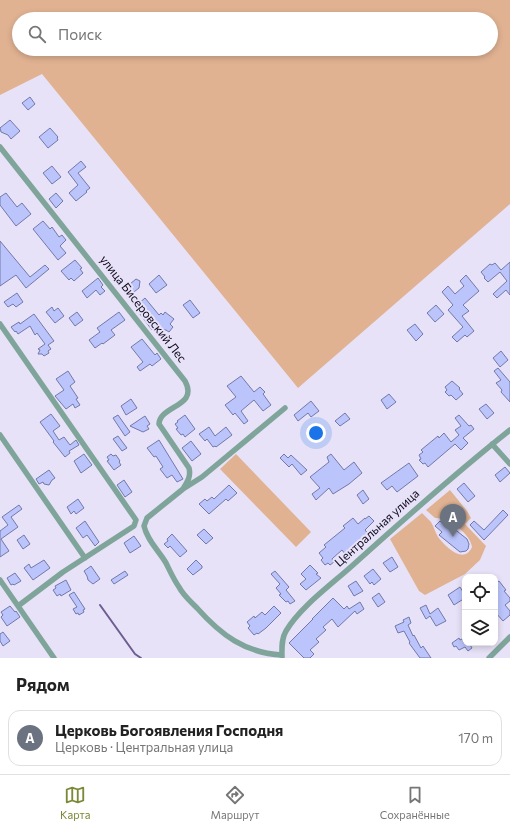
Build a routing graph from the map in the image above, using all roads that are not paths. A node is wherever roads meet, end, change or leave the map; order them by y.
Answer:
1 (0, 147) edge
2 (0, 324) edge
3 (285, 408) dead end
4 (510, 430) edge
5 (0, 435) edge
6 (492, 444) junction
7 (510, 464) edge
8 (183, 489) junction
9 (85, 558) junction
10 (0, 580) edge
11 (18, 606) junction
12 (510, 637) edge
13 (282, 656) edge
14 (54, 658) edge
15 (489, 658) edge

1 - 8 street, улица Бисеровский Лес
2 - 9 street
3 - 8 street
4 - 6 street, Центральная улица
5 - 9 street
6 - 7 street
6 - 13 street, Центральная улица
8 - 13 street
9 - 11 street
10 - 11 street
11 - 14 street
12 - 15 street

